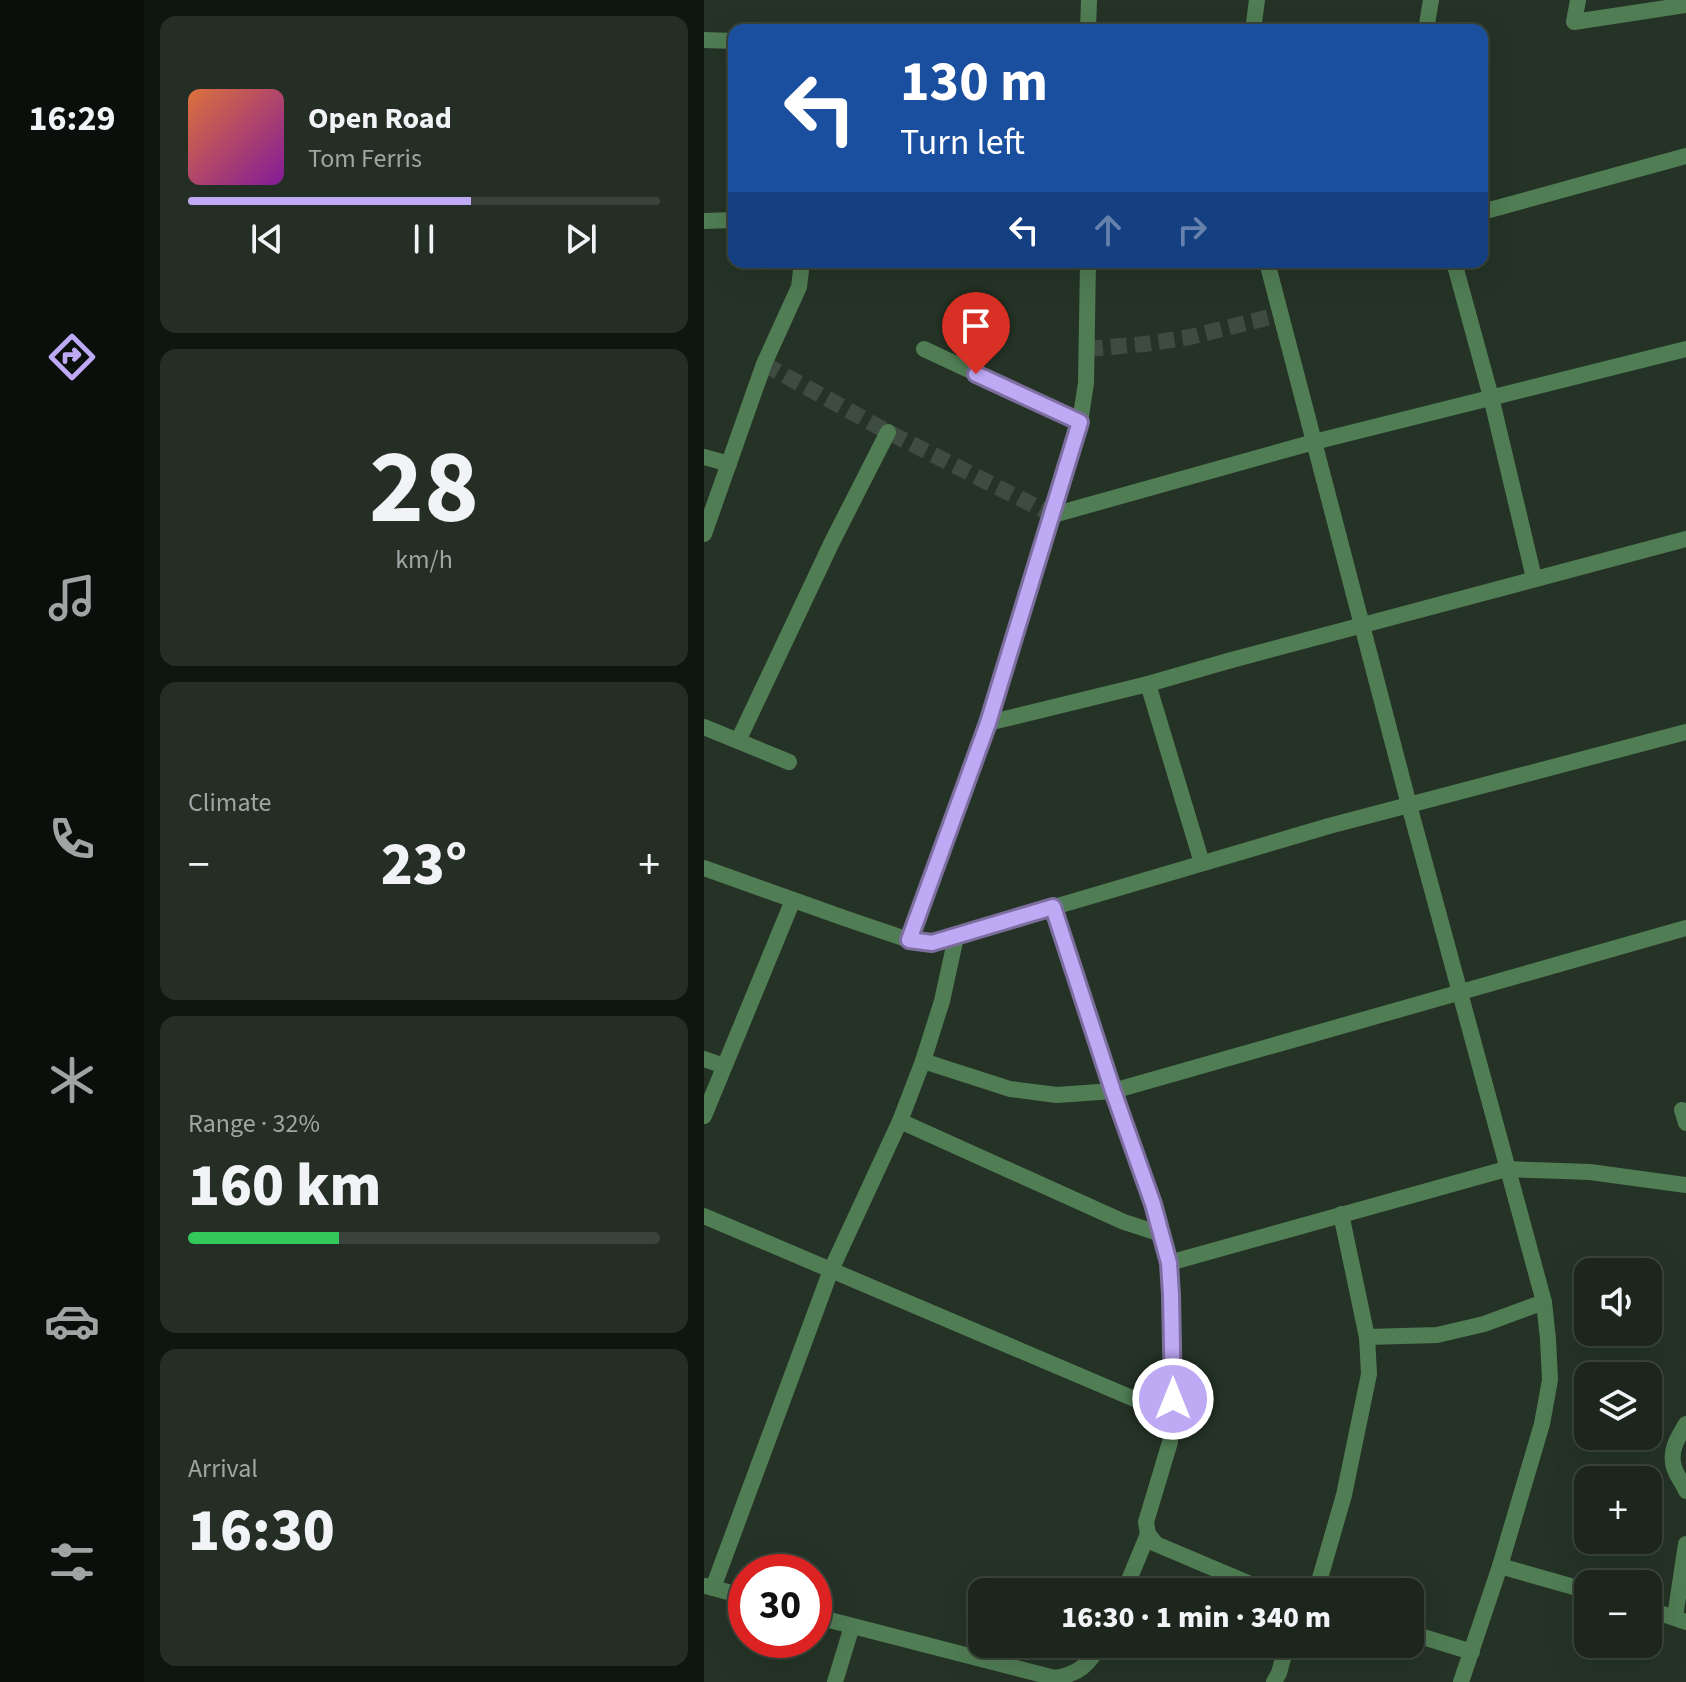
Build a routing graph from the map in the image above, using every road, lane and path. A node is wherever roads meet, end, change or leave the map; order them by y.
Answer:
1 (1089, 0) edge
2 (1257, 0) edge
3 (1431, 0) edge
4 (1578, 0) edge
5 (1686, 5) edge
6 (1088, 24) edge
7 (1254, 24) edge
8 (1427, 24) edge
9 (704, 40) edge
10 (728, 41) edge
11 (1686, 156) edge
12 (1488, 210) edge
13 (728, 220) edge
14 (704, 221) edge
15 (801, 268) edge
16 (1088, 268) edge
17 (1269, 268) edge
18 (1456, 268) edge
19 (924, 349) dead end
20 (1686, 349) edge
21 (1491, 397) junction
22 (1080, 422) junction
23 (888, 432) dead end
24 (1314, 442) junction
25 (704, 457) edge
26 (729, 464) junction
27 (1053, 515) junction
28 (704, 534) edge
29 (1686, 539) edge
30 (1534, 578) junction
31 (1362, 625) junction
32 (1148, 684) junction
33 (988, 723) junction
34 (704, 727) edge
35 (1686, 732) edge
36 (738, 741) junction
37 (789, 762) dead end
38 (1409, 805) junction
39 (1202, 863) junction
40 (704, 868) edge
41 (793, 900) junction
42 (1053, 907) junction
43 (1686, 928) edge
44 (956, 937) junction
45 (909, 940) junction
46 (1459, 992) junction
47 (704, 1059) edge
48 (923, 1061) junction
49 (724, 1066) junction
50 (1113, 1091) junction
51 (704, 1116) edge
52 (900, 1121) junction
53 (1506, 1169) junction
54 (1686, 1185) edge
55 (1341, 1214) junction
56 (704, 1216) edge
57 (1161, 1234) junction
58 (1169, 1263) junction
59 (831, 1270) junction
60 (1544, 1302) junction
61 (1367, 1337) junction
62 (1172, 1415) junction
63 (1686, 1424) edge
64 (1686, 1491) edge
65 (1148, 1534) junction
66 (1686, 1544) edge
67 (1500, 1566) junction
68 (1130, 1578) edge
69 (1236, 1578) edge
70 (1320, 1578) edge
71 (708, 1586) edge
72 (1574, 1587) edge
73 (728, 1592) edge
74 (1680, 1619) edge
75 (832, 1621) edge
76 (852, 1626) junction
77 (1424, 1637) edge
78 (1472, 1652) junction
79 (968, 1656) edge
80 (977, 1658) edge
81 (1092, 1658) edge
82 (1284, 1658) edge
83 (835, 1682) edge
84 (1274, 1682) edge
85 (1461, 1682) edge

1 - 6 street
2 - 7 street
3 - 8 street
4 - 5 street
9 - 10 street
11 - 12 street
13 - 14 street
15 - 26 street
16 - 22 street
17 - 24 street
18 - 21 street
19 - 22 street
20 - 21 street
21 - 24 street
21 - 30 street
22 - 27 street
23 - 36 street
24 - 27 street
24 - 31 street
25 - 26 street
26 - 28 street
27 - 33 street
29 - 30 street
30 - 31 street
31 - 32 street
31 - 38 street
32 - 33 street
32 - 39 street
33 - 45 street
34 - 36 street
35 - 38 street
36 - 37 street
38 - 39 street
38 - 46 street
39 - 42 street
40 - 41 street
41 - 45 street
41 - 49 street
42 - 44 street
42 - 50 street
43 - 46 street
44 - 45 street
44 - 48 street
46 - 50 street
46 - 53 street
47 - 49 street
48 - 50 street
48 - 52 street
49 - 51 street
50 - 57 street
52 - 57 street
52 - 59 street
53 - 54 street
53 - 55 street
53 - 60 street
55 - 58 street
55 - 61 street
56 - 59 street
57 - 58 street
58 - 62 street
59 - 62 street
59 - 71 street
60 - 61 street
60 - 67 street
61 - 70 street
62 - 65 street
63 - 64 street
65 - 68 street
65 - 69 street
66 - 74 street
67 - 72 street
67 - 78 street
71 - 73 street
75 - 76 street
76 - 79 street
76 - 83 street
77 - 78 street
78 - 85 street
80 - 81 street
82 - 84 street

